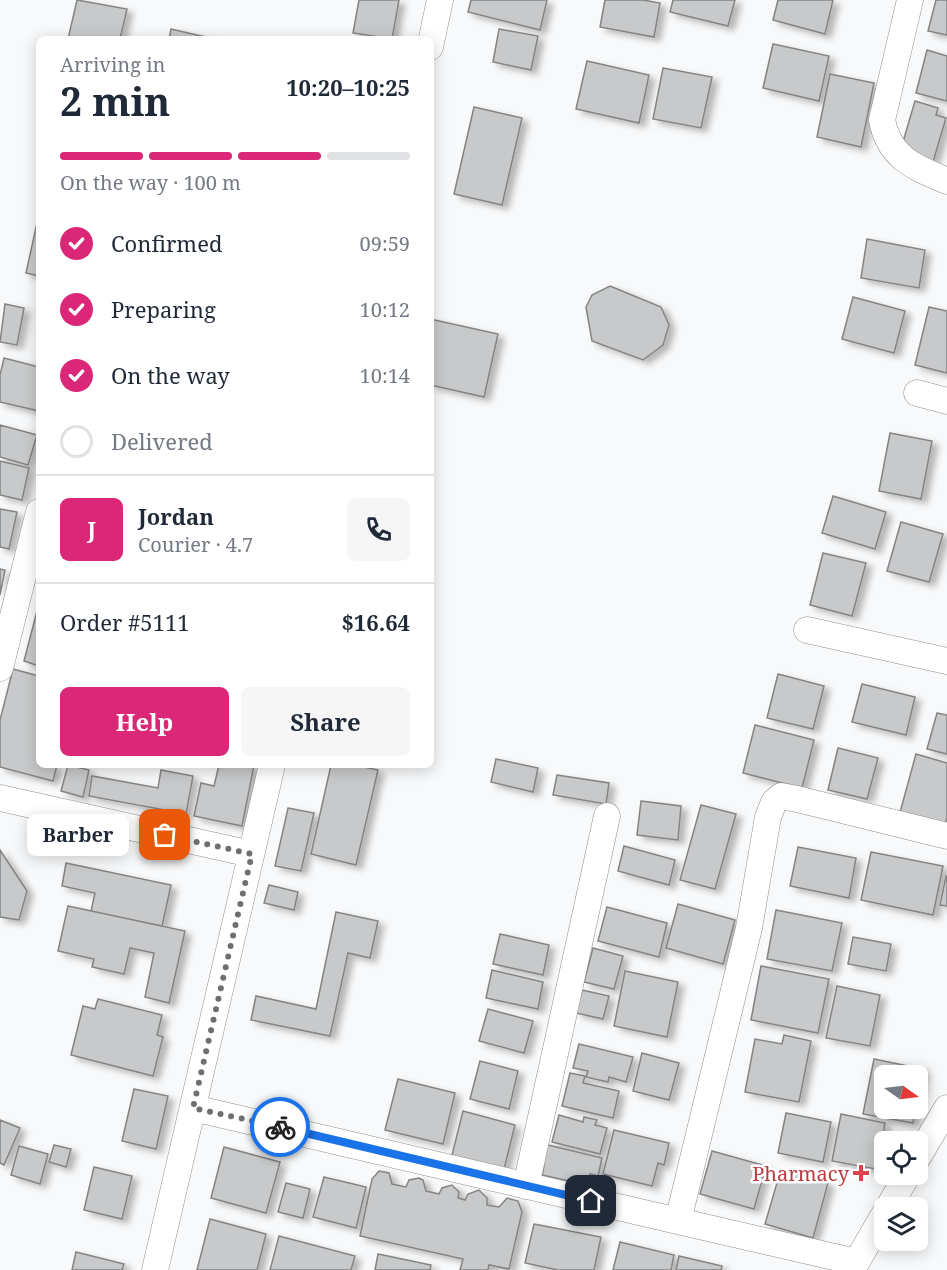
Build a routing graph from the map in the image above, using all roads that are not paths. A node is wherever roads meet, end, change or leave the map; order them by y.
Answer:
1 (440, 0) edge
2 (910, 0) edge
3 (432, 36) edge
4 (947, 181) edge
5 (917, 393) dead end
6 (947, 401) edge
7 (36, 524) edge
8 (807, 630) dead end
9 (947, 661) edge
10 (0, 668) edge
11 (271, 768) edge
12 (0, 798) edge
13 (607, 816) dead end
14 (947, 836) edge
15 (252, 854) junction
16 (193, 1108) junction
17 (947, 1108) edge
18 (928, 1140) edge
19 (526, 1186) junction
20 (678, 1221) junction
21 (874, 1232) edge
22 (854, 1266) edge
23 (155, 1270) edge

1 - 3 street
2 - 4 street
5 - 6 street
7 - 10 street
8 - 9 street
11 - 15 street
12 - 15 street
13 - 19 street
14 - 20 street
15 - 16 street
16 - 19 street
16 - 23 street
17 - 18 street
19 - 20 street
20 - 22 street
21 - 22 street

